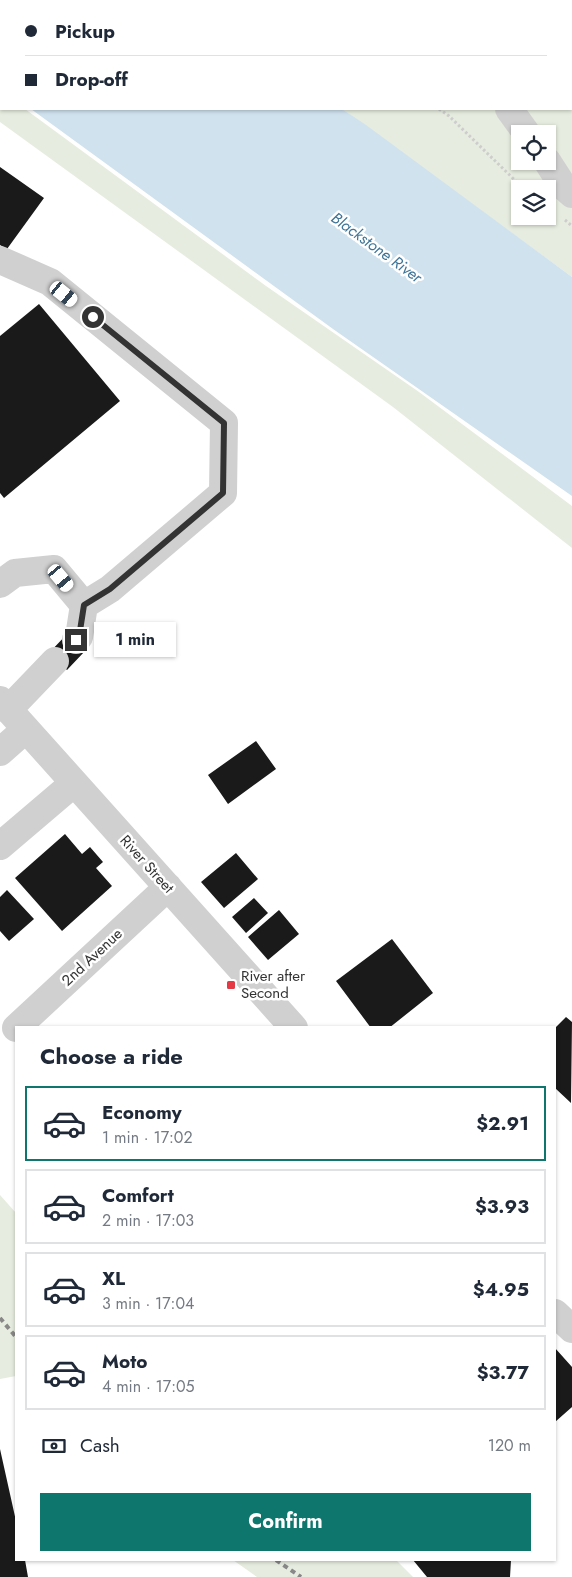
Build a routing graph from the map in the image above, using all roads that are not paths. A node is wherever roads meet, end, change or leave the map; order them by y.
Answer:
1 (510, 110) edge
2 (521, 125) edge
3 (552, 170) edge
4 (572, 194) edge
5 (0, 260) edge
6 (0, 584) edge
7 (84, 605) junction
8 (76, 640) dead end
9 (55, 661) dead end
10 (4, 705) edge
11 (26, 729) junction
12 (0, 752) edge
13 (74, 782) junction
14 (0, 846) edge
15 (168, 887) junction
16 (18, 1026) edge
17 (292, 1026) edge
18 (15, 1029) edge
19 (0, 1043) edge
20 (556, 1314) edge
21 (572, 1329) edge

1 - 2 street
3 - 4 street
5 - 7 street
6 - 7 street
7 - 8 street
9 - 10 street
10 - 11 street, River Street
11 - 12 street
11 - 13 street, River Street
13 - 14 street
13 - 15 street, River Street
15 - 16 street, 2nd Avenue
15 - 17 street, River Street
18 - 19 street, 2nd Avenue
20 - 21 street

